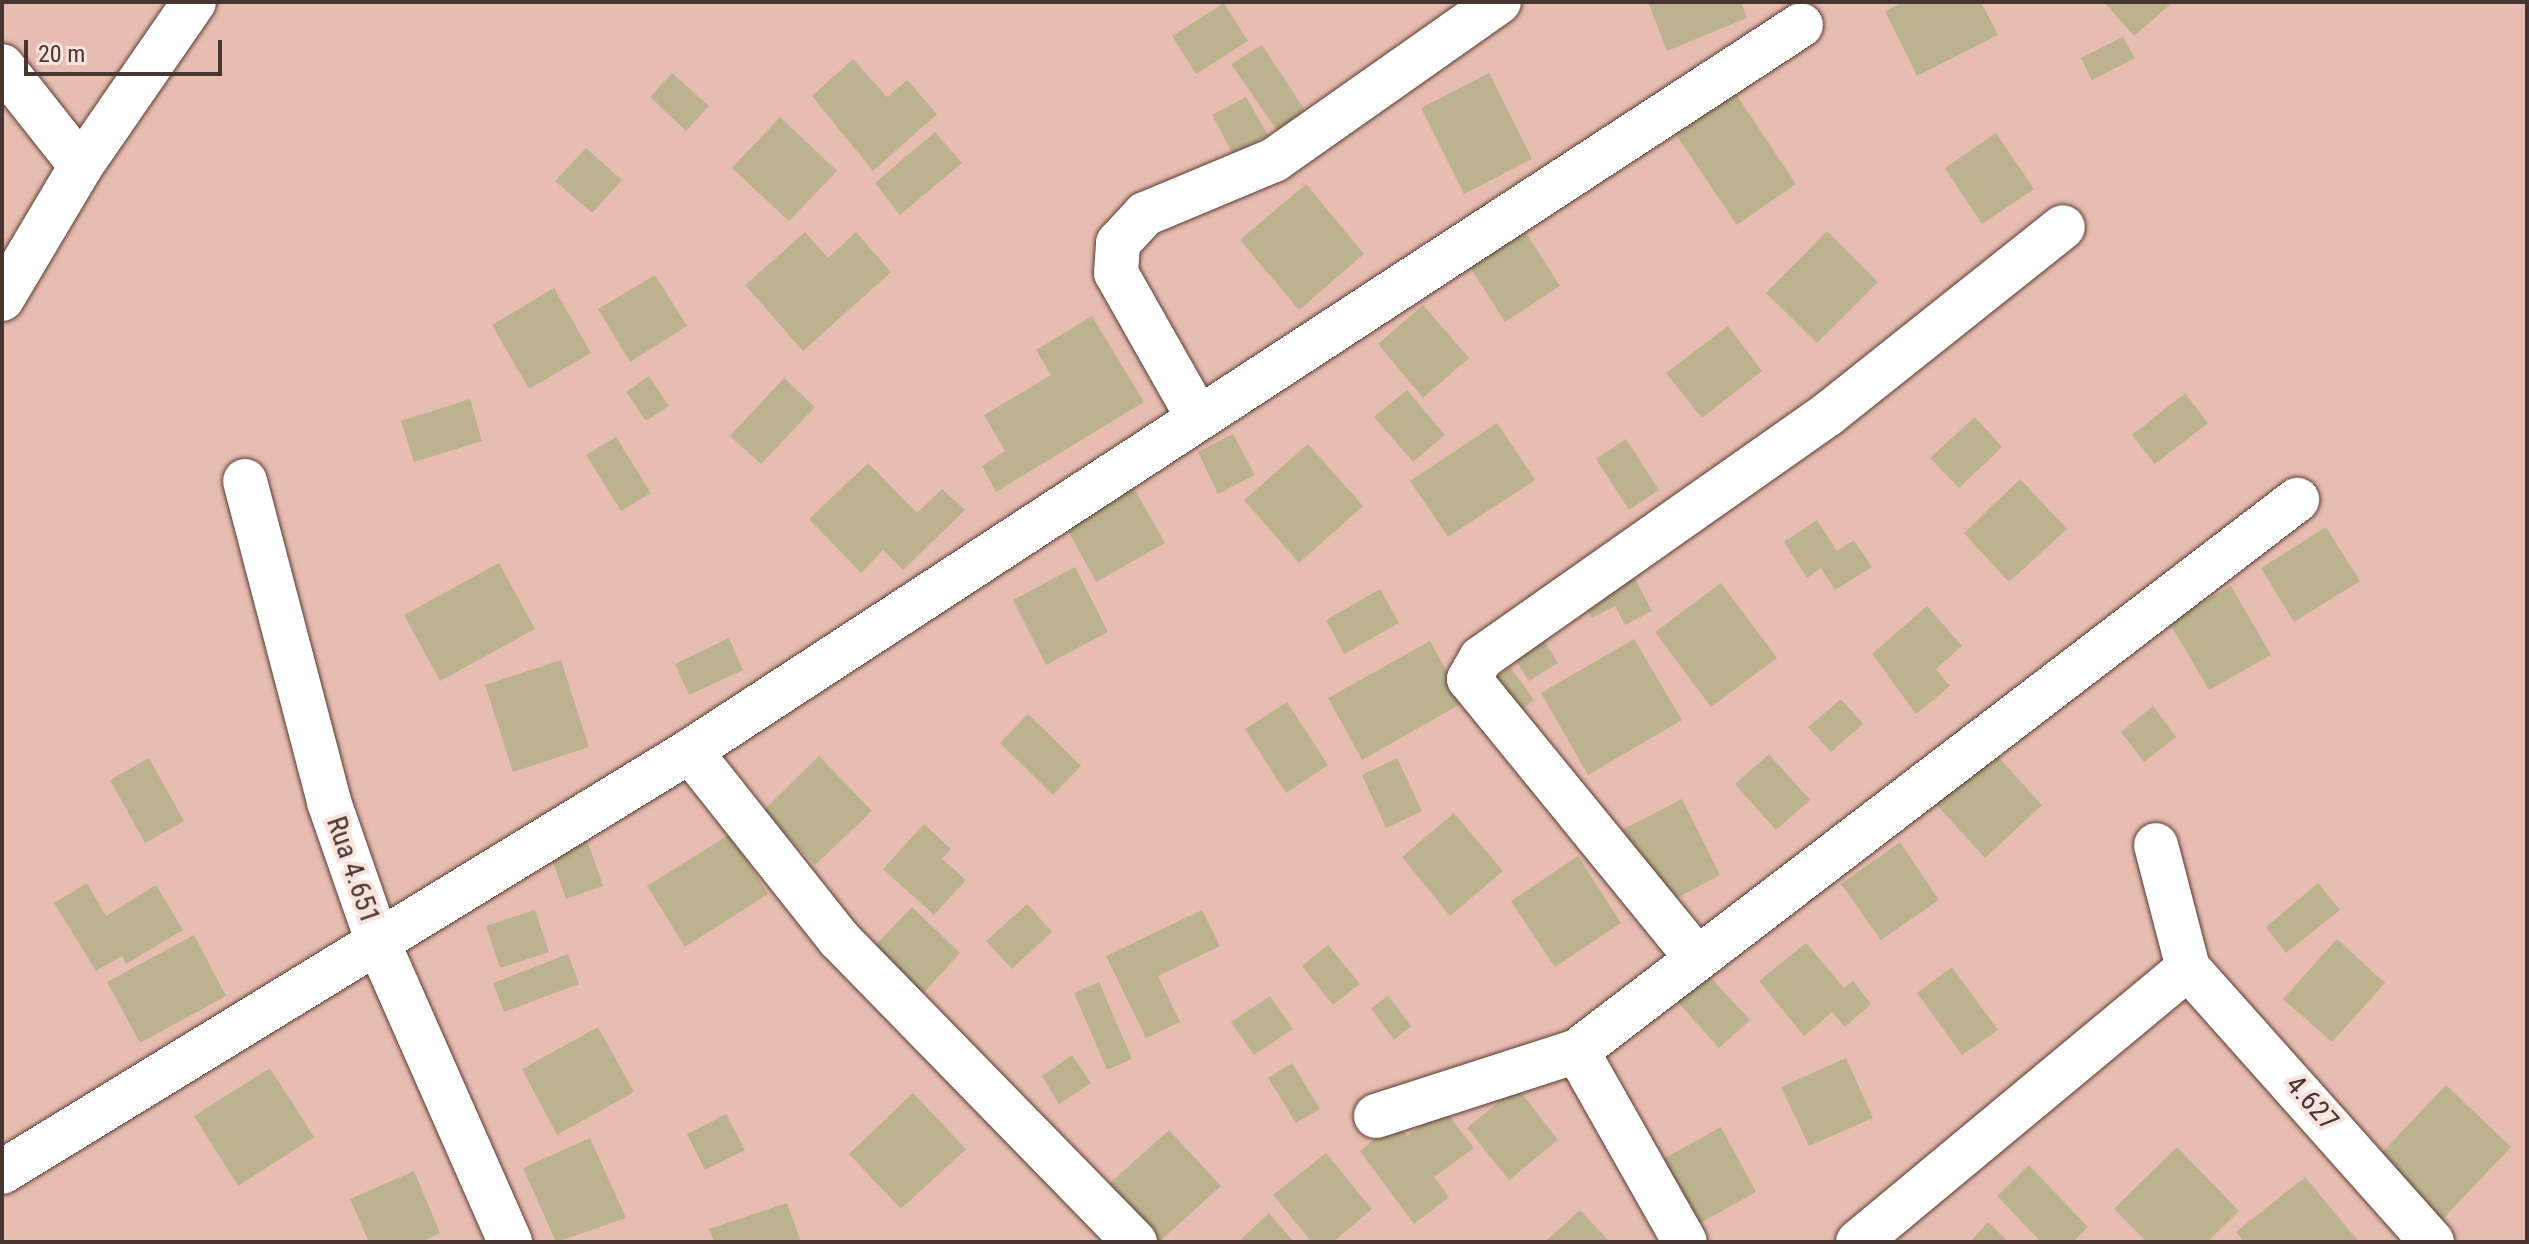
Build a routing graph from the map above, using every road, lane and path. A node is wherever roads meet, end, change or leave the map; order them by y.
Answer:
1 (194, 2) edge
2 (1499, 2) edge
3 (1801, 25) dead end
4 (2, 66) edge
5 (81, 166) junction
6 (2063, 227) dead end
7 (2, 299) edge
8 (1197, 416) junction
9 (245, 481) dead end
10 (2297, 500) dead end
11 (690, 751) junction
12 (2156, 845) dead end
13 (377, 940) junction
14 (1696, 957) junction
15 (2188, 968) junction
16 (1577, 1051) junction
17 (1376, 1116) dead end
18 (2, 1172) edge
19 (510, 1242) edge
20 (1135, 1242) edge
21 (1685, 1242) edge
22 (1858, 1242) edge
23 (2432, 1242) edge

1 - 5 street
2 - 8 street
3 - 8 street
4 - 5 street
5 - 7 street
6 - 14 street
8 - 11 street
9 - 13 street, Rua 4.651
10 - 14 street
11 - 13 street
11 - 20 street
12 - 15 street
13 - 18 street
13 - 19 street, Rua 4.651
14 - 16 street
15 - 22 street
15 - 23 street, 4.627
16 - 17 street
16 - 21 street

